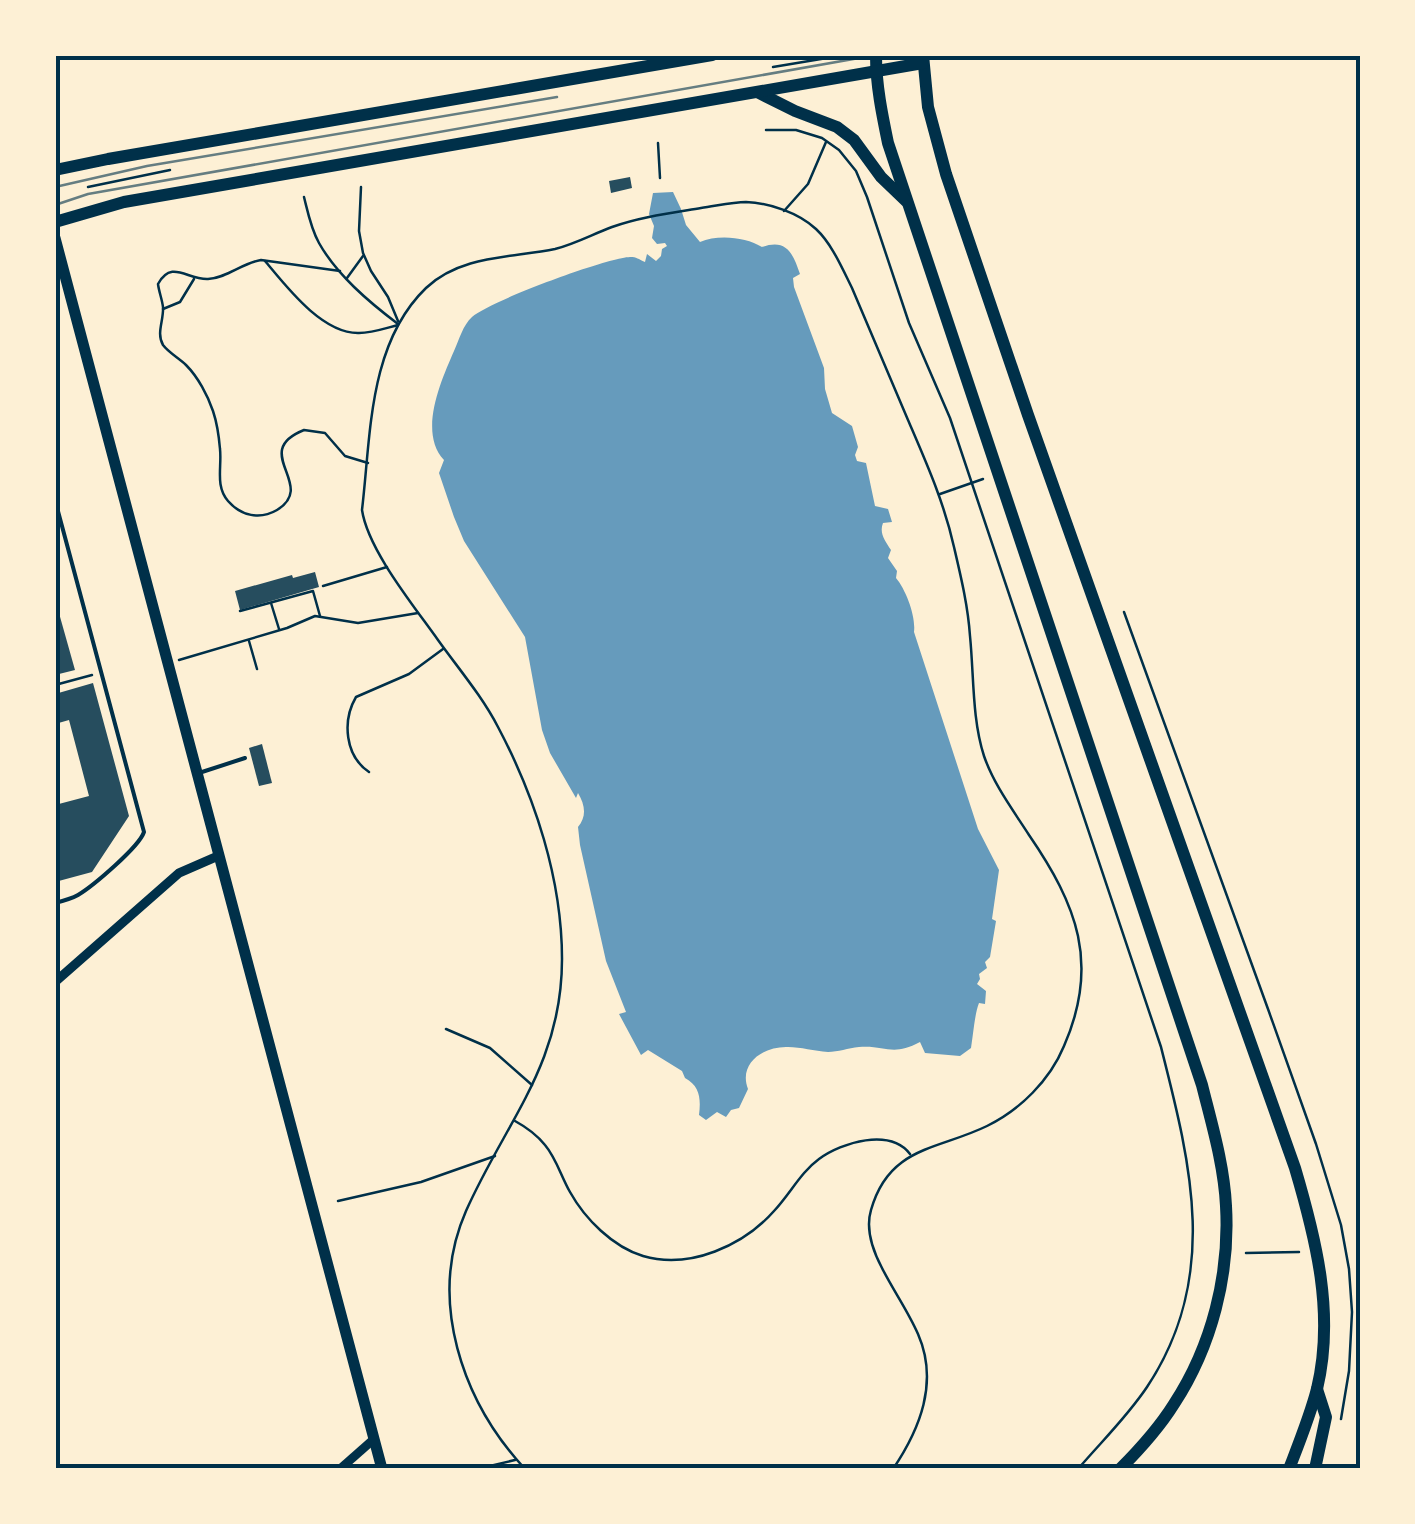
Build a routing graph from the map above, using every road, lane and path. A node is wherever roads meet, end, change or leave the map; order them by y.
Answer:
1 (712, 55) edge
2 (845, 55) edge
3 (876, 55) edge
4 (923, 59) edge
5 (772, 67) dead end
6 (876, 72) junction
7 (759, 93) junction
8 (766, 130) dead end
9 (827, 141) junction
10 (658, 143) dead end
11 (55, 170) edge
12 (170, 170) dead end
13 (660, 178) dead end
14 (88, 186) dead end
15 (361, 186) dead end
16 (304, 197) dead end
17 (908, 203) junction
18 (784, 211) junction
19 (55, 222) edge
20 (55, 238) edge
21 (364, 255) junction
22 (264, 260) junction
23 (340, 270) junction
24 (195, 278) junction
25 (347, 278) junction
26 (163, 309) junction
27 (400, 325) junction
28 (368, 463) junction
29 (998, 474) junction
30 (971, 483) junction
31 (940, 494) junction
32 (55, 500) edge
33 (388, 567) junction
34 (322, 586) dead end
35 (271, 603) junction
36 (240, 612) dead end
37 (1124, 612) dead end
38 (419, 613) junction
39 (320, 616) junction
40 (280, 630) junction
41 (248, 639) junction
42 (444, 648) junction
43 (169, 662) junction
44 (256, 669) dead end
45 (102, 672) junction
46 (55, 685) edge
47 (246, 758) dead end
48 (368, 772) dead end
49 (198, 773) junction
50 (218, 856) junction
51 (55, 904) edge
52 (55, 982) edge
53 (446, 1029) dead end
54 (533, 1086) junction
55 (515, 1120) junction
56 (911, 1155) junction
57 (496, 1156) junction
58 (338, 1201) dead end
59 (1299, 1252) dead end
60 (1246, 1253) dead end
61 (1317, 1389) junction
62 (1340, 1425) dead end
63 (374, 1438) junction
64 (516, 1460) junction
65 (340, 1469) edge
66 (382, 1469) edge
67 (477, 1469) edge
68 (525, 1469) edge
69 (893, 1469) edge
70 (1078, 1469) edge
71 (1120, 1469) edge
72 (1289, 1469) edge
73 (1315, 1469) edge

1 - 11 main road
2 - 5 path
3 - 6 main road
4 - 6 main road
4 - 61 main road
6 - 7 main road
6 - 17 main road
7 - 17 main road
7 - 19 main road
8 - 9 path
9 - 18 path
9 - 30 path
10 - 13 path
12 - 14 path
15 - 21 path
16 - 23 path
17 - 29 main road
18 - 27 path
18 - 31 path
20 - 43 street
21 - 25 path
21 - 27 path
22 - 23 path
22 - 24 path
22 - 27 path
23 - 25 path
24 - 26 path
24 - 26 path
25 - 27 path
26 - 28 path
27 - 28 path
28 - 33 path
29 - 30 path
29 - 71 main road
30 - 31 path
30 - 70 path
31 - 56 path
32 - 45 lane
33 - 34 path
33 - 38 path
35 - 36 path
35 - 39 path
35 - 40 path
37 - 62 path
38 - 39 path
38 - 42 path
39 - 40 path
40 - 41 path
41 - 43 path
41 - 44 path
42 - 48 path
42 - 54 path
43 - 49 street
45 - 46 path
45 - 51 lane
47 - 49 lane
49 - 50 street
50 - 52 street
50 - 63 street
53 - 54 path
54 - 55 path
55 - 56 path
55 - 57 path
56 - 69 path
57 - 58 path
57 - 64 path
59 - 60 path
61 - 72 main road
61 - 73 main road
63 - 65 street
63 - 66 street
64 - 67 path
64 - 68 path

